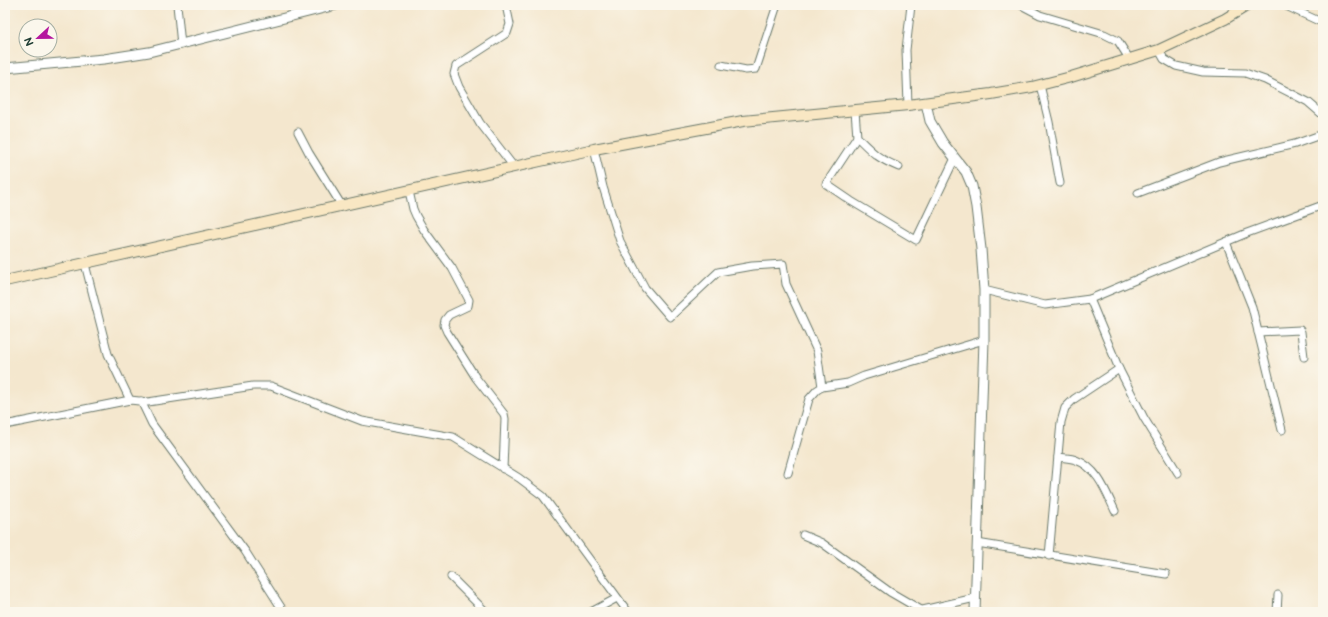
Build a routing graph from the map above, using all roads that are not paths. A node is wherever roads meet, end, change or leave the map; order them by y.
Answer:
1 (177, 5) edge
2 (336, 5) edge
3 (506, 5) edge
4 (777, 5) edge
5 (911, 5) edge
6 (1022, 5) edge
7 (1248, 5) edge
8 (1284, 5) edge
9 (1323, 23) edge
10 (181, 45) junction
11 (1159, 50) junction
12 (1130, 60) junction
13 (721, 65) dead end
14 (5, 68) edge
15 (1040, 85) junction
16 (926, 103) junction
17 (908, 105) junction
18 (855, 111) junction
19 (1323, 115) edge
20 (298, 132) dead end
21 (1323, 134) edge
22 (857, 137) junction
23 (594, 149) junction
24 (956, 158) junction
25 (514, 167) junction
26 (899, 167) dead end
27 (1060, 183) dead end
28 (409, 191) junction
29 (1138, 193) dead end
30 (1323, 205) edge
31 (342, 206) junction
32 (1226, 242) junction
33 (85, 264) junction
34 (5, 281) edge
35 (984, 290) junction
36 (1090, 299) junction
37 (1258, 332) junction
38 (984, 340) junction
39 (1304, 357) dead end
40 (1119, 369) junction
41 (822, 387) junction
42 (130, 400) junction
43 (141, 401) junction
44 (5, 425) edge
45 (1282, 430) dead end
46 (1058, 457) junction
47 (503, 469) junction
48 (788, 473) dead end
49 (1178, 474) dead end
50 (1115, 511) dead end
51 (803, 535) dead end
52 (977, 543) junction
53 (1049, 556) junction
54 (1166, 574) dead end
55 (451, 577) dead end
56 (1278, 595) dead end
57 (617, 598) junction
58 (975, 598) junction
59 (917, 611) edge
60 (284, 612) edge
61 (486, 612) edge
62 (591, 612) edge
63 (628, 612) edge
64 (975, 612) edge
65 (1277, 612) edge

1 - 10 street
2 - 10 street
3 - 25 street
4 - 13 street
5 - 17 street
6 - 12 street
7 - 11 main road
8 - 9 street
10 - 14 street
11 - 12 main road
11 - 19 street
12 - 15 main road
15 - 16 main road
15 - 27 street
16 - 17 main road
16 - 24 street
17 - 18 main road
18 - 22 street
18 - 23 main road
20 - 31 street
21 - 29 street
22 - 24 street
22 - 26 street
23 - 25 main road
23 - 41 street
24 - 35 street
25 - 28 main road
28 - 31 main road
28 - 47 street
30 - 32 street
31 - 33 main road
32 - 36 street
32 - 37 street
33 - 34 main road
33 - 42 street
35 - 36 street
35 - 38 street
36 - 40 street
37 - 39 street
37 - 45 street
38 - 41 street
38 - 52 street
40 - 46 street
40 - 49 street
41 - 48 street
42 - 43 street
42 - 44 street
43 - 47 street
43 - 60 street
46 - 50 street
46 - 53 street
47 - 57 street
51 - 59 street
52 - 53 street
52 - 58 street
53 - 54 street
55 - 61 street
56 - 65 street
57 - 62 street
57 - 63 street
58 - 59 street
58 - 64 street

